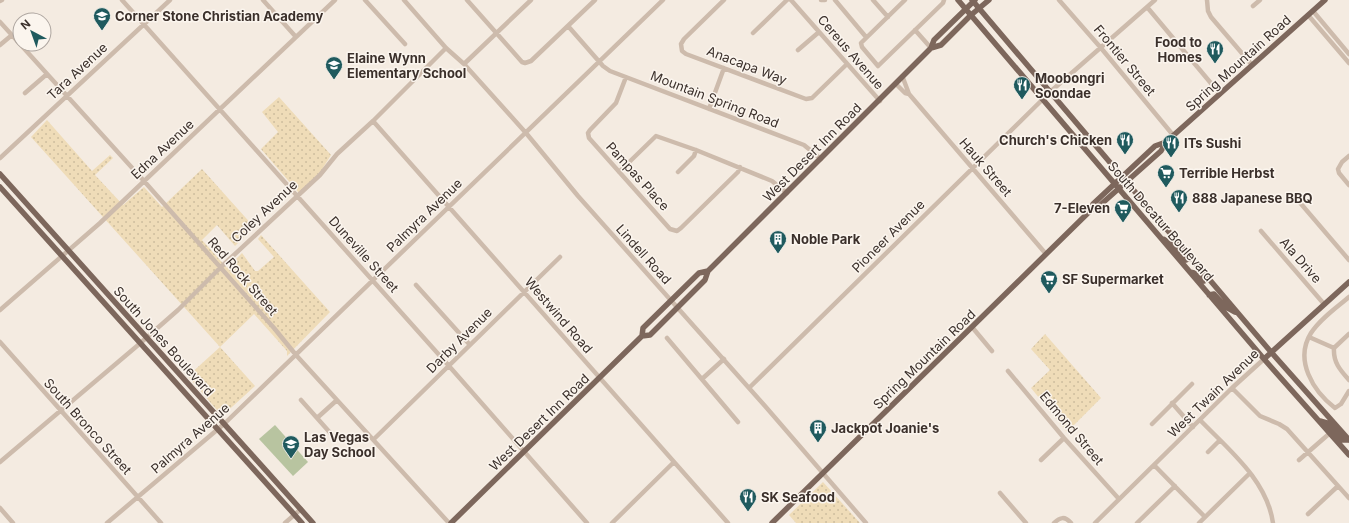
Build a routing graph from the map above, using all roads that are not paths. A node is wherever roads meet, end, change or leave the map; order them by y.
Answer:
1 (122, 0) edge
2 (170, 0) edge
3 (263, 0) edge
4 (335, 0) edge
5 (365, 0) edge
6 (404, 0) edge
7 (468, 0) edge
8 (531, 0) edge
9 (596, 0) edge
10 (663, 0) edge
11 (724, 0) edge
12 (787, 0) edge
13 (791, 0) edge
14 (835, 0) edge
15 (872, 0) edge
16 (905, 0) edge
17 (944, 0) edge
18 (958, 0) edge
19 (989, 0) edge
20 (1059, 0) edge
21 (1155, 0) edge
22 (1207, 0) edge
23 (1260, 0) edge
24 (1325, 0) edge
25 (973, 1) edge
26 (1253, 6) dead end
27 (1147, 7) junction
28 (966, 8) junction
29 (979, 9) junction
30 (1310, 13) junction
31 (971, 15) junction
32 (888, 17) junction
33 (0, 22) edge
34 (144, 24) junction
35 (568, 26) junction
36 (915, 30) junction
37 (819, 32) junction
38 (496, 33) junction
39 (753, 33) dead end
40 (12, 35) joint
41 (296, 37) junction
42 (866, 37) junction
43 (405, 44) dead end
44 (0, 45) edge
45 (446, 48) junction
46 (932, 48) junction
47 (1101, 48) junction
48 (798, 50) dead end
49 (27, 52) edge
50 (1349, 54) edge
51 (599, 62) junction
52 (1349, 63) edge
53 (464, 64) junction
54 (847, 64) junction
55 (1252, 65) junction
56 (724, 68) junction
57 (47, 74) junction
58 (626, 77) junction
59 (903, 78) junction
60 (896, 84) junction
61 (1050, 92) junction
62 (24, 93) dead end
63 (909, 94) junction
64 (1220, 94) junction
65 (67, 96) junction
66 (1043, 99) junction
67 (880, 101) junction
68 (220, 109) junction
69 (709, 109) junction
70 (373, 121) junction
71 (526, 133) junction
72 (1173, 135) junction
73 (1166, 142) junction
74 (696, 150) junction
75 (1349, 156) edge
76 (0, 158) edge
77 (821, 159) junction
78 (740, 167) junction
79 (972, 168) junction
80 (619, 172) junction
81 (678, 172) dead end
82 (0, 174) edge
83 (1122, 176) junction
84 (144, 181) junction
85 (1126, 182) junction
86 (1114, 183) junction
87 (1349, 185) edge
88 (0, 187) edge
89 (1118, 188) junction
90 (787, 193) junction
91 (297, 196) junction
92 (1296, 198) dead end
93 (448, 207) junction
94 (1091, 210) junction
95 (1261, 231) dead end
96 (1161, 238) junction
97 (68, 251) junction
98 (1046, 254) junction
99 (62, 256) junction
100 (560, 257) dead end
101 (1191, 258) junction
102 (1349, 260) edge
103 (221, 267) junction
104 (708, 271) junction
105 (1190, 272) junction
106 (1209, 279) junction
107 (373, 280) junction
108 (1349, 282) edge
109 (416, 284) dead end
110 (524, 291) junction
111 (1209, 294) junction
112 (1349, 297) edge
113 (671, 300) junction
114 (1324, 304) junction
115 (677, 308) junction
116 (0, 310) edge
117 (1239, 314) junction
118 (972, 327) junction
119 (1349, 334) edge
120 (642, 336) junction
121 (1309, 337) junction
122 (146, 338) junction
123 (667, 338) dead end
124 (0, 342) edge
125 (140, 343) junction
126 (470, 345) junction
127 (1334, 348) junction
128 (992, 351) dead end
129 (1272, 352) junction
130 (296, 355) junction
131 (1264, 359) junction
132 (724, 360) junction
133 (449, 366) junction
134 (1008, 371) dead end
135 (600, 378) junction
136 (702, 379) junction
137 (1349, 380) edge
138 (1192, 384) dead end
139 (749, 388) junction
140 (1232, 388) junction
141 (1349, 392) edge
142 (301, 400) dead end
143 (338, 400) junction
144 (1172, 404) junction
145 (60, 411) junction
146 (317, 418) junction
147 (1200, 420) junction
148 (1319, 421) junction
149 (738, 422) dead end
150 (224, 424) junction
151 (1152, 424) dead end
152 (1193, 427) junction
153 (218, 429) junction
154 (1330, 433) junction
155 (333, 436) dead end
156 (1064, 438) junction
157 (374, 439) junction
158 (1220, 440) junction
159 (1349, 440) edge
160 (525, 451) junction
161 (1208, 452) dead end
162 (1308, 452) junction
163 (1349, 455) edge
164 (1041, 460) dead end
165 (1299, 460) dead end
166 (0, 462) edge
167 (674, 462) junction
168 (1154, 465) junction
169 (823, 473) junction
170 (1250, 473) junction
171 (1175, 486) junction
172 (1338, 486) junction
173 (1000, 493) dead end
174 (138, 498) junction
175 (1349, 498) edge
176 (1119, 499) junction
177 (0, 508) edge
178 (301, 510) junction
179 (1308, 514) dead end
180 (295, 515) junction
181 (1205, 517) junction
182 (14, 523) edge
183 (107, 523) edge
184 (160, 523) edge
185 (285, 523) edge
186 (302, 523) edge
187 (313, 523) edge
188 (450, 523) edge
189 (587, 523) edge
190 (612, 523) edge
191 (728, 523) edge
192 (772, 523) edge
193 (866, 523) edge
194 (1026, 523) edge
195 (1054, 523) edge
196 (1071, 523) edge
197 (1095, 523) edge
198 (1137, 523) edge
199 (1199, 523) edge
200 (1273, 523) edge

1 - 34 street, Duneville Street
2 - 34 street, Tara Avenue
3 - 41 street
4 - 41 street, Edna Avenue
5 - 43 street
6 - 45 street, Lindell Road
7 - 38 street
8 - 38 street
9 - 35 street
10 - 51 street, Palmyra Avenue
11 - 56 street, Anacapa Way
12 - 39 street
13 - 37 street, Cereus Avenue
14 - 42 street
15 - 32 street
16 - 32 street
17 - 36 street
18 - 28 main road, South Decatur Boulevard
19 - 29 main road, West Desert Inn Road
20 - 47 street, Frontier Street
21 - 27 street
22 - 55 street
23 - 26 street
24 - 30 main road, Spring Mountain Road
25 - 28 main road, West Desert Inn Road
25 - 29 main road, South Decatur Boulevard
27 - 47 street
27 - 64 street
28 - 31 main road, South Decatur Boulevard
28 - 46 main road, West Desert Inn Road
29 - 31 main road, West Desert Inn Road
29 - 61 main road, South Decatur Boulevard
30 - 50 street
30 - 52 street
30 - 55 main road, Spring Mountain Road
31 - 46 main road, West Desert Inn Road
31 - 66 main road, South Decatur Boulevard
32 - 42 street
33 - 40 street, Red Rock Street
34 - 65 street, Tara Avenue
34 - 68 street, Duneville Street
35 - 38 street
35 - 51 street, Mountain Spring Road
36 - 42 street
36 - 46 street
37 - 48 street
37 - 54 street, Cereus Avenue
38 - 53 street
40 - 44 street
41 - 68 street, Edna Avenue
45 - 53 street, Lindell Road
45 - 70 street, Coley Avenue
46 - 59 main road, West Desert Inn Road
47 - 61 street
47 - 72 street, Frontier Street
49 - 57 street, Red Rock Street
51 - 58 street, Mountain Spring Road
51 - 71 street, Palmyra Avenue
53 - 71 street, Lindell Road
54 - 56 street, Anacapa Way
54 - 67 street, Cereus Avenue
55 - 64 main road, Spring Mountain Road
56 - 69 street
57 - 62 street
57 - 65 street, Red Rock Street
58 - 69 street, Mountain Spring Road
58 - 80 street, Pampas Place
59 - 60 main road, West Desert Inn Road
59 - 63 street, Hauk Street
60 - 63 street, Hauk Street
60 - 67 main road, West Desert Inn Road
61 - 83 main road, South Decatur Boulevard
63 - 79 street, Hauk Street
64 - 72 main road, Spring Mountain Road
65 - 76 street, Tara Avenue
65 - 84 street, Red Rock Street
66 - 79 street, Pioneer Avenue
66 - 86 main road, South Decatur Boulevard
67 - 77 main road, West Desert Inn Road
68 - 84 street, Edna Avenue
68 - 91 street, Duneville Street
69 - 77 street, Mountain Spring Road
70 - 91 street, Coley Avenue
70 - 93 street, Westwind Road
71 - 93 street, Palmyra Avenue
71 - 113 street, Lindell Road
72 - 73 main road, Spring Mountain Road
73 - 83 main road, Spring Mountain Road
73 - 85 main road, Spring Mountain Road
74 - 78 street
74 - 80 street
74 - 81 street
75 - 87 street
77 - 90 main road, West Desert Inn Road
78 - 80 street, Pampas Place
78 - 90 street
79 - 98 street, Hauk Street
79 - 139 street, Pioneer Avenue
82 - 97 main road, South Jones Boulevard
83 - 85 main road, South Decatur Boulevard
83 - 86 main road, Spring Mountain Road
84 - 97 street, Edna Avenue
84 - 103 street, Red Rock Street
85 - 89 main road, Spring Mountain Road
85 - 101 main road, South Decatur Boulevard
86 - 89 main road, South Decatur Boulevard
86 - 94 main road, Spring Mountain Road
88 - 99 main road, South Jones Boulevard
89 - 94 main road, Spring Mountain Road
89 - 96 main road, South Decatur Boulevard
90 - 104 main road, West Desert Inn Road
91 - 103 street, Coley Avenue
91 - 107 street, Duneville Street
92 - 102 street
93 - 107 street, Palmyra Avenue
93 - 110 street, Westwind Road
94 - 98 main road, Spring Mountain Road
95 - 114 street, Ala Drive
96 - 101 main road
96 - 105 main road, South Decatur Boulevard
97 - 99 street, Edna Avenue
97 - 122 main road, South Jones Boulevard
98 - 118 main road, Spring Mountain Road
99 - 116 street, Edna Avenue
99 - 125 main road, South Jones Boulevard
100 - 110 street, Darby Avenue
101 - 106 main road, South Decatur Boulevard
103 - 122 street, Coley Avenue
103 - 130 street, Red Rock Street
104 - 113 main road, West Desert Inn Road
104 - 115 main road, West Desert Inn Road
105 - 106 main road
105 - 111 main road, South Decatur Boulevard
106 - 117 main road, South Decatur Boulevard
107 - 130 street, Palmyra Avenue
107 - 133 street, Duneville Street
108 - 114 main road, West Twain Avenue
109 - 126 street
110 - 126 street, Darby Avenue
110 - 135 street, Westwind Road
111 - 117 main road
111 - 131 main road, South Decatur Boulevard
112 - 121 street
113 - 115 street, Lindell Road
113 - 120 main road, West Desert Inn Road
114 - 129 main road, West Twain Avenue
115 - 120 main road, West Desert Inn Road
115 - 132 street, Lindell Road
117 - 129 main road, South Decatur Boulevard
118 - 128 street
118 - 169 main road, Spring Mountain Road
119 - 127 street
120 - 135 main road, West Desert Inn Road
121 - 127 street
121 - 141 street
122 - 125 street, Coley Avenue
122 - 150 main road, South Jones Boulevard
123 - 136 street
124 - 145 street, South Bronco Street
125 - 145 street, Coley Avenue
125 - 153 main road, South Jones Boulevard
126 - 133 street, Darby Avenue
127 - 137 street
129 - 131 main road, West Twain Avenue
129 - 159 main road, South Decatur Boulevard
130 - 143 street, Red Rock Street
130 - 150 street, Palmyra Avenue
131 - 140 street, West Twain Avenue
131 - 148 main road, South Decatur Boulevard
132 - 136 street
132 - 139 street, Lindell Road
133 - 157 street, Darby Avenue
133 - 160 street, Duneville Street
134 - 156 street, Edmond Street
135 - 160 main road, West Desert Inn Road
135 - 167 street, Westwind Road
136 - 149 street
138 - 144 street
139 - 169 street, Lindell Road
140 - 147 street, West Twain Avenue
140 - 162 street
142 - 146 street
143 - 146 street
143 - 157 street, Red Rock Street
144 - 151 street
144 - 152 street
145 - 166 street, Coley Avenue
145 - 174 street, South Bronco Street
146 - 155 street
147 - 152 street, West Twain Avenue
147 - 158 street
148 - 154 main road, South Decatur Boulevard
148 - 159 main road
150 - 153 street, Palmyra Avenue
150 - 178 main road, South Jones Boulevard
152 - 168 street, West Twain Avenue
153 - 174 street, Palmyra Avenue
153 - 180 main road, South Jones Boulevard
154 - 162 street
154 - 163 main road, South Decatur Boulevard
156 - 164 street
156 - 176 street, Edmond Street
157 - 188 street, Red Rock Street
158 - 161 street
158 - 170 street
160 - 188 main road, West Desert Inn Road
160 - 189 street, Duneville Street
162 - 165 street
162 - 172 street
167 - 190 street
167 - 191 street, Westwind Road
168 - 171 street
168 - 176 street, West Twain Avenue
169 - 192 main road, Spring Mountain Road
169 - 193 street, Lindell Road
170 - 181 street
170 - 200 street
171 - 181 street
171 - 198 street
172 - 175 street
172 - 179 street
173 - 194 street
174 - 183 street, Palmyra Avenue
174 - 184 street, South Bronco Street
176 - 197 street, West Twain Avenue
177 - 182 street
178 - 180 street
178 - 187 main road, South Jones Boulevard
180 - 185 street
180 - 186 main road, South Jones Boulevard
181 - 199 street
195 - 196 street

